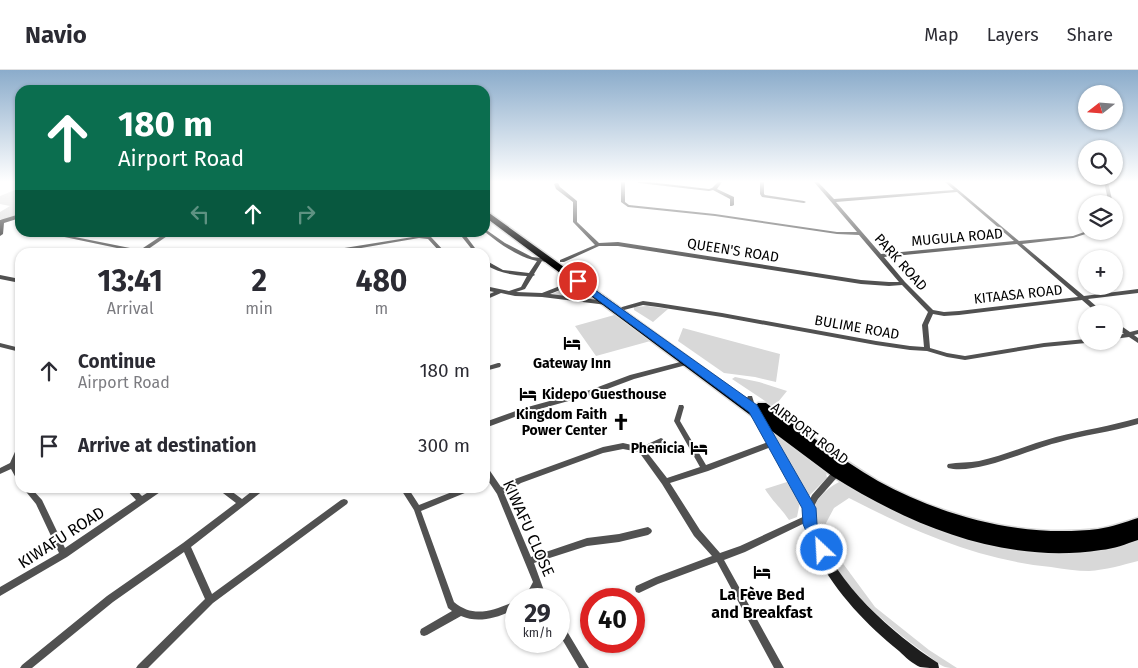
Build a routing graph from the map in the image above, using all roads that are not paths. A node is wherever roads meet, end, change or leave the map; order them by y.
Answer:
1 (490, 210) edge
2 (576, 210) edge
3 (666, 210) edge
4 (840, 210) edge
5 (980, 210) edge
6 (490, 217) edge
7 (15, 218) edge
8 (0, 222) edge
9 (0, 234) edge
10 (490, 234) edge
11 (860, 234) junction
12 (1078, 236) edge
13 (70, 237) edge
14 (164, 237) edge
15 (418, 237) edge
16 (418, 237) edge
17 (464, 237) edge
18 (1019, 243) junction
19 (598, 245) junction
20 (122, 248) edge
21 (147, 248) edge
22 (355, 248) edge
23 (438, 248) edge
24 (473, 248) edge
25 (881, 256) junction
26 (551, 261) junction
27 (490, 265) edge
28 (532, 275) junction
29 (0, 277) edge
30 (15, 281) edge
31 (578, 281) junction
32 (903, 283) junction
33 (490, 289) edge
34 (500, 291) junction
35 (1138, 292) edge
36 (507, 293) junction
37 (542, 295) junction
38 (490, 296) edge
39 (1083, 299) junction
40 (608, 303) junction
41 (1091, 305) edge
42 (624, 308) junction
43 (931, 312) junction
44 (646, 328) junction
45 (1123, 330) edge
46 (1138, 332) edge
47 (1129, 334) junction
48 (1123, 336) edge
49 (1138, 341) edge
50 (1078, 342) edge
51 (0, 345) edge
52 (927, 348) junction
53 (15, 349) edge
54 (689, 362) junction
55 (498, 365) dead end
56 (490, 368) edge
57 (752, 403) junction
58 (681, 407) dead end
59 (1138, 421) edge
60 (490, 423) edge
61 (661, 441) dead end
62 (772, 444) junction
63 (641, 450) junction
64 (951, 466) dead end
65 (705, 469) junction
66 (840, 469) junction
67 (0, 471) edge
68 (15, 471) edge
69 (490, 482) edge
70 (665, 482) junction
71 (500, 492) junction
72 (31, 493) edge
73 (135, 493) edge
74 (153, 493) edge
75 (229, 493) edge
76 (255, 493) edge
77 (407, 493) edge
78 (457, 493) edge
79 (142, 501) junction
80 (344, 502) dead end
81 (242, 503) junction
82 (417, 509) junction
83 (809, 513) junction
84 (1138, 524) edge
85 (648, 531) dead end
86 (1138, 534) edge
87 (186, 546) junction
88 (64, 554) junction
89 (718, 557) junction
90 (529, 561) junction
91 (537, 582) junction
92 (534, 588) edge
93 (539, 588) edge
94 (641, 588) edge
95 (0, 592) edge
96 (210, 600) junction
97 (505, 610) edge
98 (458, 613) junction
99 (424, 632) dead end
100 (570, 644) edge
101 (24, 668) edge
102 (141, 668) edge
103 (584, 668) edge
104 (779, 668) edge
105 (934, 668) edge

1 - 26 highway, AIRPORT ROAD
2 - 19 street
3 - 11 street
4 - 11 street, PARK ROAD
5 - 18 street
6 - 26 highway, AIRPORT ROAD
7 - 8 street
8 - 9 street
10 - 26 street
11 - 25 street, PARK ROAD
12 - 18 street, MUGULA ROAD
13 - 20 street
14 - 21 street
15 - 23 street
16 - 22 street
17 - 24 street
18 - 25 street, MUGULA ROAD
18 - 39 street
19 - 26 street, QUEEN'S ROAD
19 - 32 street, QUEEN'S ROAD
25 - 32 street, PARK ROAD
26 - 28 street
26 - 31 highway, AIRPORT ROAD
26 - 42 highway, AIRPORT ROAD
27 - 28 street
28 - 36 street
29 - 30 street
31 - 37 street
31 - 40 highway, AIRPORT ROAD
32 - 43 street, PARK ROAD
33 - 34 street
34 - 36 street
34 - 38 street
35 - 39 street, KITAASA ROAD
36 - 37 street
37 - 40 street
39 - 41 street
39 - 43 street, KITAASA ROAD
40 - 44 highway, AIRPORT ROAD
42 - 44 highway, AIRPORT ROAD
42 - 52 street, BULIME ROAD
43 - 52 street
44 - 54 highway, AIRPORT ROAD
44 - 57 highway, AIRPORT ROAD
45 - 47 street
46 - 47 street
47 - 48 street
47 - 49 street
50 - 52 street, BULIME ROAD
51 - 53 street
54 - 57 highway, AIRPORT ROAD
54 - 60 street
55 - 56 street
57 - 62 street
57 - 66 highway, AIRPORT ROAD
58 - 65 street
59 - 64 street
61 - 63 street
62 - 65 street
62 - 83 street
63 - 70 street
63 - 71 street
65 - 70 street
66 - 83 street
66 - 84 highway, AIRPORT ROAD
66 - 86 highway, AIRPORT ROAD
67 - 68 street
69 - 71 street, KIWAFU CLOSE
70 - 89 street
71 - 90 street, KIWAFU CLOSE
72 - 88 street
73 - 79 street
74 - 79 street, KIWAFU ROAD
75 - 81 street
76 - 81 street
77 - 82 street
78 - 82 street
79 - 88 street, KIWAFU ROAD
80 - 96 street
81 - 87 street
82 - 98 street
83 - 89 street
83 - 105 street
85 - 90 street
87 - 96 street
87 - 101 street
88 - 95 street, KIWAFU ROAD
89 - 94 street
89 - 104 street
90 - 91 street, KIWAFU CLOSE
91 - 92 street
91 - 93 street, KIWAFU CLOSE
96 - 102 street
97 - 98 street
98 - 99 street
100 - 103 street

